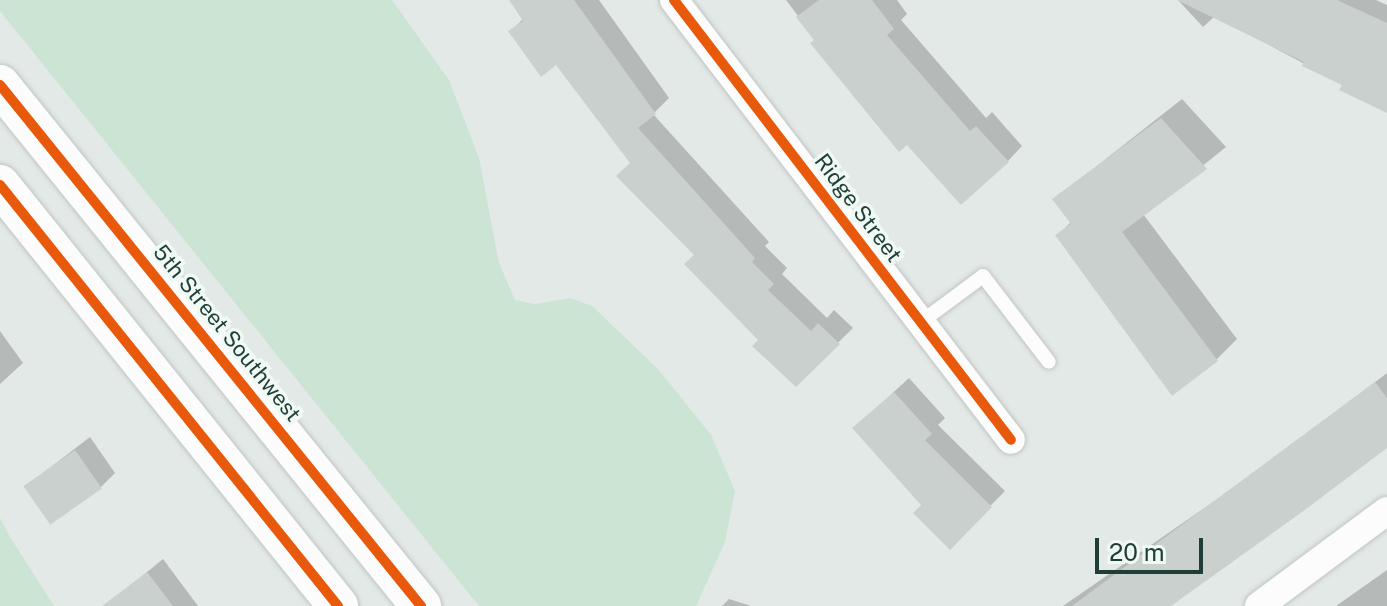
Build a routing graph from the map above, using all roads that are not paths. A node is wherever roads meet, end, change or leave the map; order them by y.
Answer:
1 (674, 0) edge
2 (0, 85) edge
3 (0, 185) edge
4 (921, 322) junction
5 (1049, 362) dead end
6 (1011, 440) dead end
7 (1387, 511) edge
8 (338, 606) edge
9 (421, 606) edge
10 (1259, 606) edge

1 - 4 street, Ridge Street
2 - 9 main road, 5th Street Southwest
3 - 8 main road
4 - 5 lane
4 - 6 street, Ridge Street
7 - 10 street

